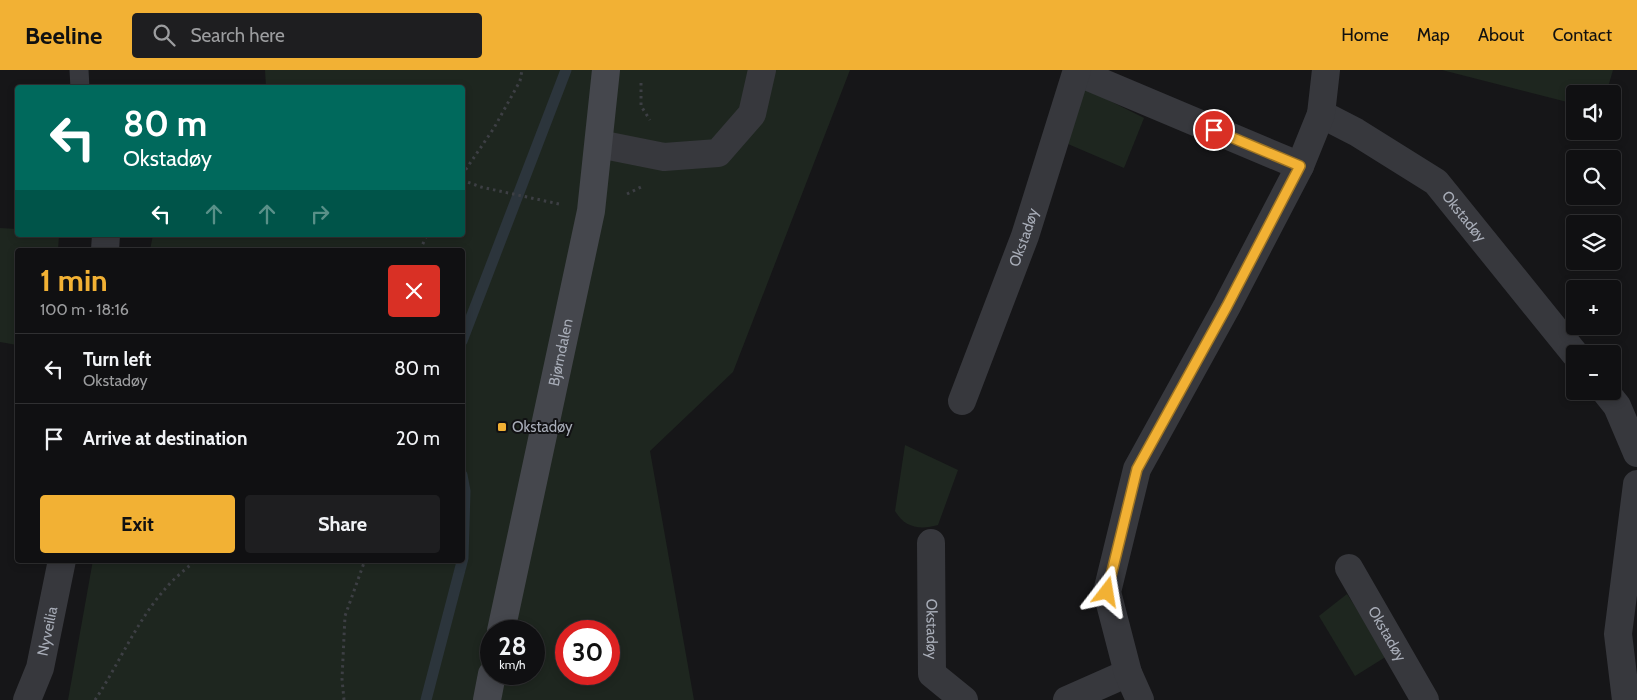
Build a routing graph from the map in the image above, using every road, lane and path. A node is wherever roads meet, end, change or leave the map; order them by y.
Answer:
1 (79, 70) edge
2 (522, 70) edge
3 (606, 70) edge
4 (762, 70) edge
5 (1326, 70) edge
6 (1077, 71) edge
7 (641, 78) dead end
8 (80, 85) edge
9 (1321, 114) junction
10 (654, 128) dead end
11 (599, 144) junction
12 (1300, 166) junction
13 (465, 171) edge
14 (465, 181) edge
15 (551, 202) dead end
16 (1568, 345) edge
17 (1612, 400) edge
18 (962, 401) dead end
19 (1637, 453) edge
20 (1637, 484) edge
21 (931, 543) dead end
22 (61, 563) edge
23 (193, 563) edge
24 (364, 563) edge
25 (1349, 568) dead end
26 (503, 620) edge
27 (1128, 673) junction
28 (490, 685) edge
29 (27, 700) edge
30 (95, 700) edge
31 (344, 700) edge
32 (487, 700) edge
33 (964, 700) edge
34 (1067, 700) edge
35 (1140, 700) edge
36 (1424, 700) edge
37 (1626, 700) edge

1 - 8 lane
2 - 13 path
3 - 11 main road, Bjørndalen
4 - 11 street
5 - 9 street
6 - 12 street, Okstadøy
6 - 18 street, Okstadøy
7 - 10 path
9 - 12 street
9 - 16 street, Okstadøy
11 - 26 main road, Bjørndalen
12 - 27 street
14 - 15 path
17 - 19 street
20 - 37 street
21 - 33 street, Okstadøy
22 - 29 street, Nyveilia
23 - 30 path
24 - 31 path
25 - 36 street, Okstadøy
27 - 34 street
27 - 35 street
28 - 32 main road

